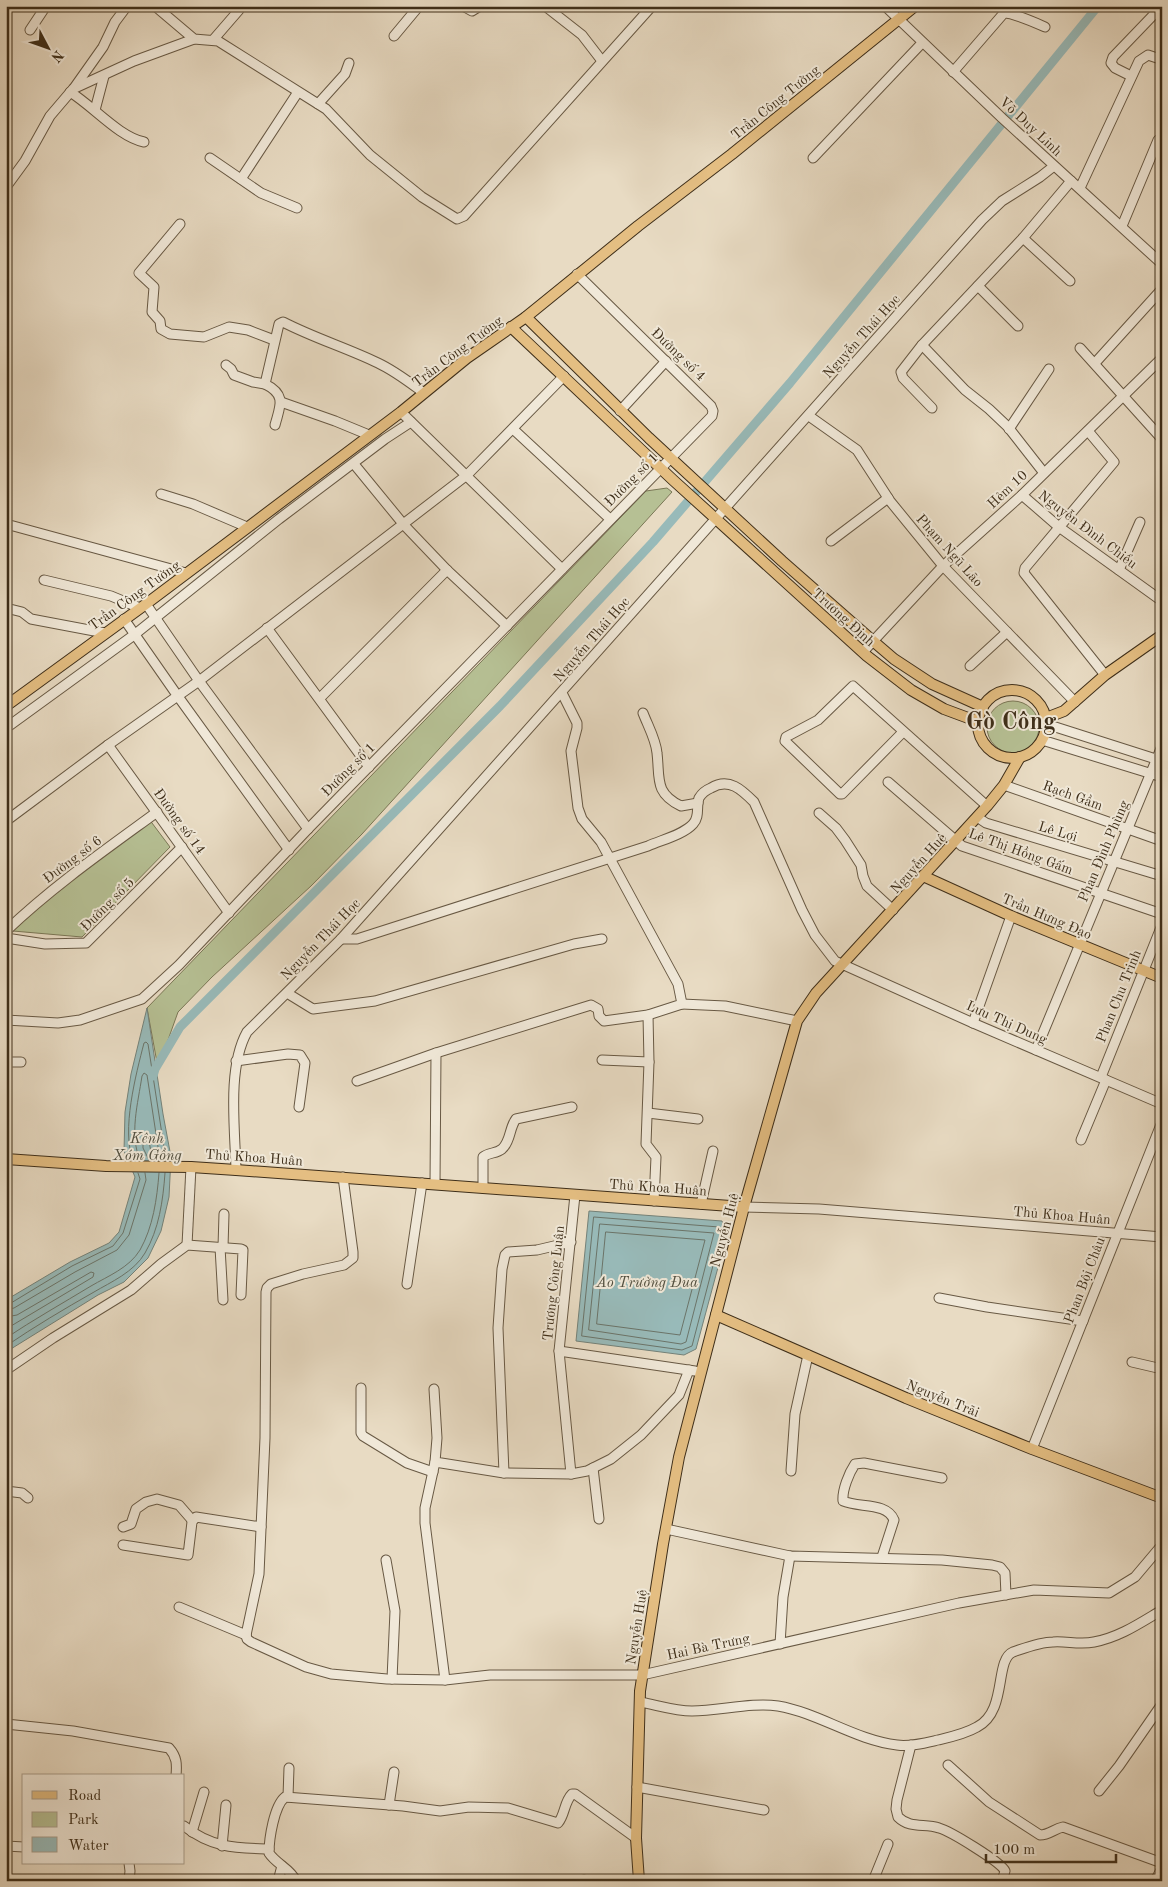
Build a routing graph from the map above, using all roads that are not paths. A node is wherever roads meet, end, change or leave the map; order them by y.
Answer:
1 (46, 6) edge
2 (127, 6) edge
3 (155, 6) edge
4 (238, 6) edge
5 (420, 6) edge
6 (463, 6) edge
7 (480, 6) edge
8 (545, 6) edge
9 (652, 6) edge
10 (885, 6) edge
11 (915, 6) edge
12 (1162, 6) edge
13 (898, 20) junction
14 (1045, 27) dead end
15 (30, 30) dead end
16 (394, 36) dead end
17 (194, 39) junction
18 (214, 40) junction
19 (922, 43) junction
20 (1157, 58) dead end
21 (602, 62) junction
22 (349, 64) dead end
23 (953, 72) junction
24 (104, 76) junction
25 (1131, 76) junction
26 (72, 91) junction
27 (298, 92) junction
28 (318, 104) junction
29 (95, 110) junction
30 (1158, 140) dead end
31 (144, 142) dead end
32 (210, 158) dead end
33 (813, 158) dead end
34 (1054, 166) junction
35 (241, 179) junction
36 (1072, 180) junction
37 (6, 187) edge
38 (1080, 188) junction
39 (297, 208) dead end
40 (180, 224) dead end
41 (1122, 226) junction
42 (1023, 238) junction
43 (1162, 264) edge
44 (577, 274) junction
45 (1070, 281) dead end
46 (978, 286) junction
47 (1162, 289) edge
48 (526, 317) junction
49 (1018, 326) dead end
50 (511, 327) junction
51 (274, 340) junction
52 (922, 345) junction
53 (1080, 348) dead end
54 (1162, 358) edge
55 (666, 361) junction
56 (1095, 363) junction
57 (226, 365) dead end
58 (1050, 369) dead end
59 (564, 376) junction
60 (265, 384) junction
61 (424, 393) junction
62 (1124, 396) junction
63 (282, 402) junction
64 (932, 408) dead end
65 (620, 411) junction
66 (400, 412) junction
67 (809, 416) junction
68 (411, 422) junction
69 (275, 425) dead end
70 (513, 429) junction
71 (1010, 429) junction
72 (1088, 431) junction
73 (369, 435) junction
74 (1162, 439) edge
75 (671, 458) junction
76 (354, 464) junction
77 (661, 468) junction
78 (1044, 473) junction
79 (467, 475) junction
80 (161, 494) dead end
81 (1022, 495) junction
82 (888, 498) junction
83 (726, 508) junction
84 (716, 518) junction
85 (610, 519) junction
86 (1140, 522) dead end
87 (6, 524) edge
88 (404, 525) junction
89 (247, 527) junction
90 (1059, 527) junction
91 (831, 541) dead end
92 (943, 566) junction
93 (562, 569) junction
94 (447, 570) junction
95 (1119, 570) junction
96 (186, 574) junction
97 (44, 580) dead end
98 (1162, 601) edge
99 (143, 606) junction
100 (6, 608) edge
101 (155, 618) junction
102 (124, 619) junction
103 (507, 626) junction
104 (266, 628) junction
105 (1007, 632) junction
106 (106, 633) junction
107 (134, 635) junction
108 (1162, 635) edge
109 (873, 641) junction
110 (863, 652) junction
111 (970, 666) dead end
112 (1105, 675) junction
113 (199, 681) junction
114 (562, 693) junction
115 (176, 695) junction
116 (320, 698) junction
117 (1075, 702) junction
118 (6, 706) edge
119 (983, 707) junction
120 (643, 713) dead end
121 (1046, 721) junction
122 (979, 722) junction
123 (6, 728) edge
124 (903, 732) junction
125 (1042, 740) junction
126 (108, 745) junction
127 (1162, 746) edge
128 (1020, 757) junction
129 (1159, 761) edge
130 (369, 767) junction
131 (1151, 774) junction
132 (1162, 777) edge
133 (888, 782) dead end
134 (1004, 785) junction
135 (698, 803) junction
136 (987, 806) junction
137 (157, 812) junction
138 (819, 813) dead end
139 (8, 816) edge
140 (977, 817) junction
141 (308, 829) junction
142 (1127, 829) junction
143 (956, 841) junction
144 (1162, 841) edge
145 (182, 847) junction
146 (289, 850) junction
147 (609, 858) junction
148 (1112, 862) junction
149 (923, 876) junction
150 (1162, 876) edge
151 (1099, 894) junction
152 (893, 910) junction
153 (229, 913) junction
154 (1162, 914) edge
155 (1011, 916) junction
156 (1162, 925) edge
157 (6, 931) edge
158 (6, 938) edge
159 (341, 939) junction
160 (602, 939) dead end
161 (1080, 944) junction
162 (843, 964) junction
163 (1143, 970) junction
164 (1162, 978) edge
165 (287, 993) junction
166 (682, 1004) junction
167 (648, 1015) junction
168 (6, 1020) edge
169 (797, 1021) junction
170 (973, 1023) junction
171 (1036, 1050) junction
172 (436, 1053) junction
173 (602, 1060) dead end
174 (236, 1061) junction
175 (6, 1062) edge
176 (21, 1062) dead end
177 (649, 1062) junction
178 (1103, 1078) junction
179 (356, 1081) dead end
180 (1162, 1104) edge
181 (572, 1106) dead end
182 (299, 1107) dead end
183 (648, 1113) junction
184 (698, 1119) dead end
185 (1162, 1122) edge
186 (1081, 1140) dead end
187 (713, 1151) dead end
188 (6, 1159) edge
189 (187, 1167) junction
190 (236, 1170) junction
191 (343, 1177) junction
192 (422, 1183) junction
193 (434, 1184) junction
194 (483, 1188) junction
195 (575, 1195) junction
196 (654, 1201) junction
197 (701, 1204) junction
198 (744, 1208) junction
199 (224, 1214) dead end
200 (1117, 1234) junction
201 (1162, 1237) edge
202 (571, 1242) junction
203 (187, 1245) junction
204 (221, 1247) junction
205 (407, 1284) dead end
206 (241, 1295) dead end
207 (940, 1298) dead end
208 (223, 1300) dead end
209 (716, 1315) junction
210 (1083, 1320) junction
211 (559, 1351) junction
212 (808, 1355) junction
213 (1132, 1362) dead end
214 (1162, 1369) edge
215 (6, 1370) edge
216 (690, 1370) junction
217 (702, 1372) junction
218 (361, 1388) dead end
219 (434, 1389) dead end
220 (1032, 1449) junction
221 (435, 1462) junction
222 (593, 1468) junction
223 (791, 1471) dead end
224 (433, 1472) junction
225 (504, 1473) junction
226 (571, 1474) junction
227 (942, 1478) dead end
228 (6, 1491) edge
229 (28, 1498) dead end
230 (1162, 1498) edge
231 (599, 1519) dead end
232 (192, 1520) junction
233 (123, 1527) dead end
234 (261, 1527) junction
235 (666, 1529) junction
236 (123, 1545) dead end
237 (1162, 1545) edge
238 (790, 1556) junction
239 (882, 1557) junction
240 (386, 1560) dead end
241 (1006, 1595) junction
242 (179, 1607) dead end
243 (1162, 1610) edge
244 (246, 1635) junction
245 (780, 1644) junction
246 (642, 1675) junction
247 (392, 1679) junction
248 (444, 1680) junction
249 (640, 1702) junction
250 (1162, 1704) edge
251 (6, 1724) edge
252 (911, 1745) junction
253 (948, 1765) dead end
254 (289, 1768) dead end
255 (394, 1772) dead end
256 (176, 1774) edge
257 (637, 1787) junction
258 (1100, 1790) dead end
259 (204, 1792) dead end
260 (288, 1798) junction
261 (226, 1805) dead end
262 (388, 1805) junction
263 (764, 1810) dead end
264 (185, 1827) edge
265 (192, 1832) junction
266 (636, 1838) junction
267 (888, 1844) dead end
268 (6, 1846) edge
269 (222, 1846) junction
270 (22, 1847) edge
271 (269, 1849) junction
272 (1162, 1863) edge
273 (128, 1864) edge
274 (282, 1866) junction
275 (1162, 1868) edge
276 (128, 1881) edge
277 (278, 1881) edge
278 (296, 1881) edge
279 (639, 1881) edge
280 (873, 1881) edge
281 (1002, 1881) edge
282 (1155, 1881) edge

1 - 15 street
2 - 26 street
3 - 17 street
4 - 18 street
5 - 16 street
6 - 7 street
8 - 21 street
9 - 21 street
10 - 13 street, Võ Duy Linh
11 - 13 main road, Trần Công Tường
12 - 25 street
13 - 19 street, Võ Duy Linh
13 - 44 main road, Trần Công Tường
14 - 23 street
17 - 18 street
17 - 24 street
18 - 27 street
19 - 23 street, Võ Duy Linh
19 - 33 street
20 - 25 street
21 - 28 street
22 - 28 street
23 - 34 street, Võ Duy Linh
24 - 26 street
24 - 29 street
25 - 38 street
26 - 29 street
26 - 37 street
27 - 28 street
27 - 35 street
29 - 31 street
30 - 41 street
32 - 35 street
34 - 36 street, Võ Duy Linh
34 - 67 street, Nguyễn Thái Học
35 - 39 street
36 - 38 street, Võ Duy Linh
36 - 42 street
38 - 41 street, Võ Duy Linh
40 - 51 street
41 - 43 street, Võ Duy Linh
42 - 45 street
42 - 46 street
44 - 48 main road, Trần Công Tường
44 - 55 street, Đường số 4
46 - 49 street
46 - 52 street
47 - 56 street
48 - 50 main road, Trần Công Tường
48 - 65 main road
50 - 59 main road
50 - 61 main road, Trần Công Tường
51 - 60 street
51 - 61 street
52 - 64 street
52 - 71 street
53 - 56 street
54 - 62 street, Hẻm 10
55 - 65 street
55 - 75 street, Đường số 4
56 - 62 street
57 - 60 street
58 - 71 street
59 - 70 street
59 - 77 main road
60 - 63 street
61 - 66 main road, Trần Công Tường
62 - 72 street, Hẻm 10
62 - 74 street
63 - 69 street
63 - 73 street
65 - 75 main road
66 - 68 street
66 - 73 main road, Trần Công Tường
67 - 82 street, Phạm Ngũ Lão
67 - 83 street, Nguyễn Thái Học
68 - 76 street, Trần Công Tường
68 - 79 street
70 - 79 street
70 - 85 street
71 - 78 street
72 - 78 street, Hẻm 10
72 - 90 street
73 - 89 main road, Trần Công Tường
75 - 77 street, Đường số 1
75 - 83 main road, Trương Định
76 - 88 street
76 - 101 street, Trần Công Tường
77 - 84 main road, Trương Định
77 - 85 street, Đường số 1
78 - 81 street, Hẻm 10
79 - 88 street
79 - 93 street
80 - 89 street
81 - 90 street, Nguyễn Đình Chiểu
81 - 92 street, Hẻm 10
82 - 91 street
82 - 92 street, Phạm Ngũ Lão
83 - 84 street, Nguyễn Thái Học
83 - 109 main road, Trương Định
84 - 110 main road, Trương Định
84 - 114 street, Nguyễn Thái Học
85 - 93 street, Đường số 1
86 - 95 street
87 - 96 street
88 - 94 street
88 - 104 street
89 - 96 main road, Trần Công Tường
90 - 95 street, Nguyễn Đình Chiểu
90 - 112 street
92 - 105 street, Phạm Ngũ Lão
92 - 109 street, Hẻm 10
93 - 103 street, Đường số 1
94 - 103 street
94 - 116 street
95 - 98 street, Nguyễn Đình Chiểu
96 - 99 main road, Trần Công Tường
97 - 99 street
99 - 101 street
99 - 102 main road, Trần Công Tường
100 - 106 street
101 - 107 street, Trần Công Tường
101 - 113 street
102 - 106 main road, Trần Công Tường
102 - 107 street
103 - 130 street, Đường số 1
104 - 113 street
104 - 116 street
105 - 111 street
105 - 117 street, Phạm Ngũ Lão
106 - 118 main road, Trần Công Tường
107 - 115 street
107 - 123 street, Trần Công Tường
108 - 112 main road
109 - 110 street, Hẻm 10
109 - 119 main road, Trương Định
110 - 122 main road, Trương Định
112 - 117 main road
113 - 115 street
113 - 141 street
114 - 147 street
114 - 159 street, Nguyễn Thái Học
115 - 126 street
115 - 146 street
116 - 130 street
117 - 121 main road
119 - 121 main road
119 - 122 main road
120 - 135 street
121 - 125 main road
121 - 129 street
122 - 128 main road
124 - 124 street
124 - 136 street
125 - 128 main road
125 - 131 street
126 - 137 street, Đường số 14
126 - 139 street
127 - 129 street, Phan Đình Phùng
128 - 134 main road, Nguyễn Huệ
129 - 131 street, Phan Đình Phùng
130 - 141 street, Đường số 1
131 - 132 street
131 - 142 street, Phan Đình Phùng
133 - 143 street, Lê Thị Hồng Gấm
134 - 136 main road, Nguyễn Huệ
134 - 142 street, Rạch Gầm
135 - 147 street
135 - 162 street, Lưu Thị Dung
136 - 140 main road, Nguyễn Huệ
137 - 145 street, Đường số 14
137 - 157 street, Đường số 6
138 - 152 street
140 - 143 main road, Nguyễn Huệ
140 - 148 street, Lê Lợi
141 - 146 street, Đường số 1
142 - 144 street, Rạch Gầm
142 - 148 street, Phan Đình Phùng
143 - 149 main road, Nguyễn Huệ
143 - 151 street, Lê Thị Hồng Gấm
145 - 153 street, Đường số 14
145 - 158 street, Đường số 5
146 - 153 street, Đường số 1
147 - 159 street
147 - 166 street
148 - 150 street, Lê Lợi
148 - 151 street, Phan Đình Phùng
149 - 152 main road, Nguyễn Huệ
149 - 155 main road, Trần Hưng Đạo
151 - 154 street, Lê Thị Hồng Gấm
151 - 161 street, Phan Đình Phùng
152 - 162 main road, Nguyễn Huệ
153 - 168 street, Đường số 1
155 - 161 main road, Trần Hưng Đạo
155 - 170 street
156 - 163 street, Phan Chu Trinh
159 - 165 street, Nguyễn Thái Học
160 - 165 street
161 - 163 main road, Trần Hưng Đạo
161 - 171 street, Phan Đình Phùng
162 - 169 main road, Nguyễn Huệ
162 - 170 street, Lưu Thị Dung
163 - 164 main road, Trần Hưng Đạo
163 - 178 street, Phan Chu Trinh
165 - 174 street, Nguyễn Thái Học
166 - 167 street
166 - 169 street
167 - 172 street
167 - 177 street
169 - 198 main road, Nguyễn Huệ
170 - 171 street, Lưu Thị Dung
171 - 178 street, Lưu Thị Dung
172 - 179 street
172 - 193 street
173 - 177 street
174 - 182 street
174 - 190 street, Nguyễn Thái Học
175 - 176 street
177 - 183 street
178 - 180 street, Lưu Thị Dung
178 - 186 street, Phan Chu Trinh
181 - 194 street
183 - 184 street
183 - 196 street
185 - 200 street, Phan Bội Châu
187 - 197 street
188 - 189 main road, Thủ Khoa Huân
189 - 190 main road, Thủ Khoa Huân
189 - 203 street
190 - 191 main road, Thủ Khoa Huân
191 - 192 main road, Thủ Khoa Huân
191 - 234 street
192 - 193 main road, Thủ Khoa Huân
192 - 205 street
193 - 194 main road, Thủ Khoa Huân
194 - 195 main road, Thủ Khoa Huân
195 - 196 main road, Thủ Khoa Huân
195 - 202 street, Trương Công Luận
196 - 197 main road, Thủ Khoa Huân
197 - 198 main road, Thủ Khoa Huân
198 - 200 street, Thủ Khoa Huân
198 - 209 main road, Nguyễn Huệ
199 - 204 street
200 - 201 street, Thủ Khoa Huân
200 - 210 street, Phan Bội Châu
202 - 211 street, Trương Công Luận
202 - 225 street
203 - 204 street
203 - 215 street
204 - 206 street
204 - 208 street
207 - 210 street
209 - 212 main road, Nguyễn Trãi
209 - 217 main road, Nguyễn Huệ
210 - 220 street, Phan Bội Châu
211 - 216 street, Trương Công Luận
211 - 226 street
212 - 220 main road, Nguyễn Trãi
212 - 223 street
213 - 214 street
216 - 217 street, Trương Công Luận
216 - 222 street
217 - 235 main road, Nguyễn Huệ
218 - 224 street
219 - 221 street
220 - 230 main road, Nguyễn Trãi
221 - 224 street
221 - 225 street
222 - 226 street
222 - 231 street
224 - 248 street
225 - 226 street
227 - 239 street
228 - 229 street
232 - 233 street
232 - 234 street
232 - 236 street
234 - 244 street
235 - 238 street
235 - 246 main road, Nguyễn Huệ
237 - 241 street, Hai Bà Trưng
238 - 239 street
238 - 245 street
239 - 241 street
240 - 247 street
241 - 245 street, Hai Bà Trưng
242 - 244 street, Hai Bà Trưng
243 - 252 street
244 - 247 street, Hai Bà Trưng
245 - 246 street, Hai Bà Trưng
246 - 248 street, Hai Bà Trưng
246 - 249 main road, Nguyễn Huệ
247 - 248 street, Hai Bà Trưng
249 - 252 street
249 - 257 main road, Nguyễn Huệ
250 - 258 street
251 - 256 street
252 - 281 street
253 - 272 street
254 - 260 street
255 - 262 street
257 - 263 street
257 - 266 main road, Nguyễn Huệ
259 - 265 street
260 - 262 street
260 - 271 street
261 - 269 street
262 - 266 street
264 - 265 street
265 - 269 street
266 - 279 main road, Nguyễn Huệ
267 - 280 street
268 - 270 street
269 - 271 street
271 - 274 street
273 - 276 street
274 - 277 street
274 - 278 street
275 - 282 street

